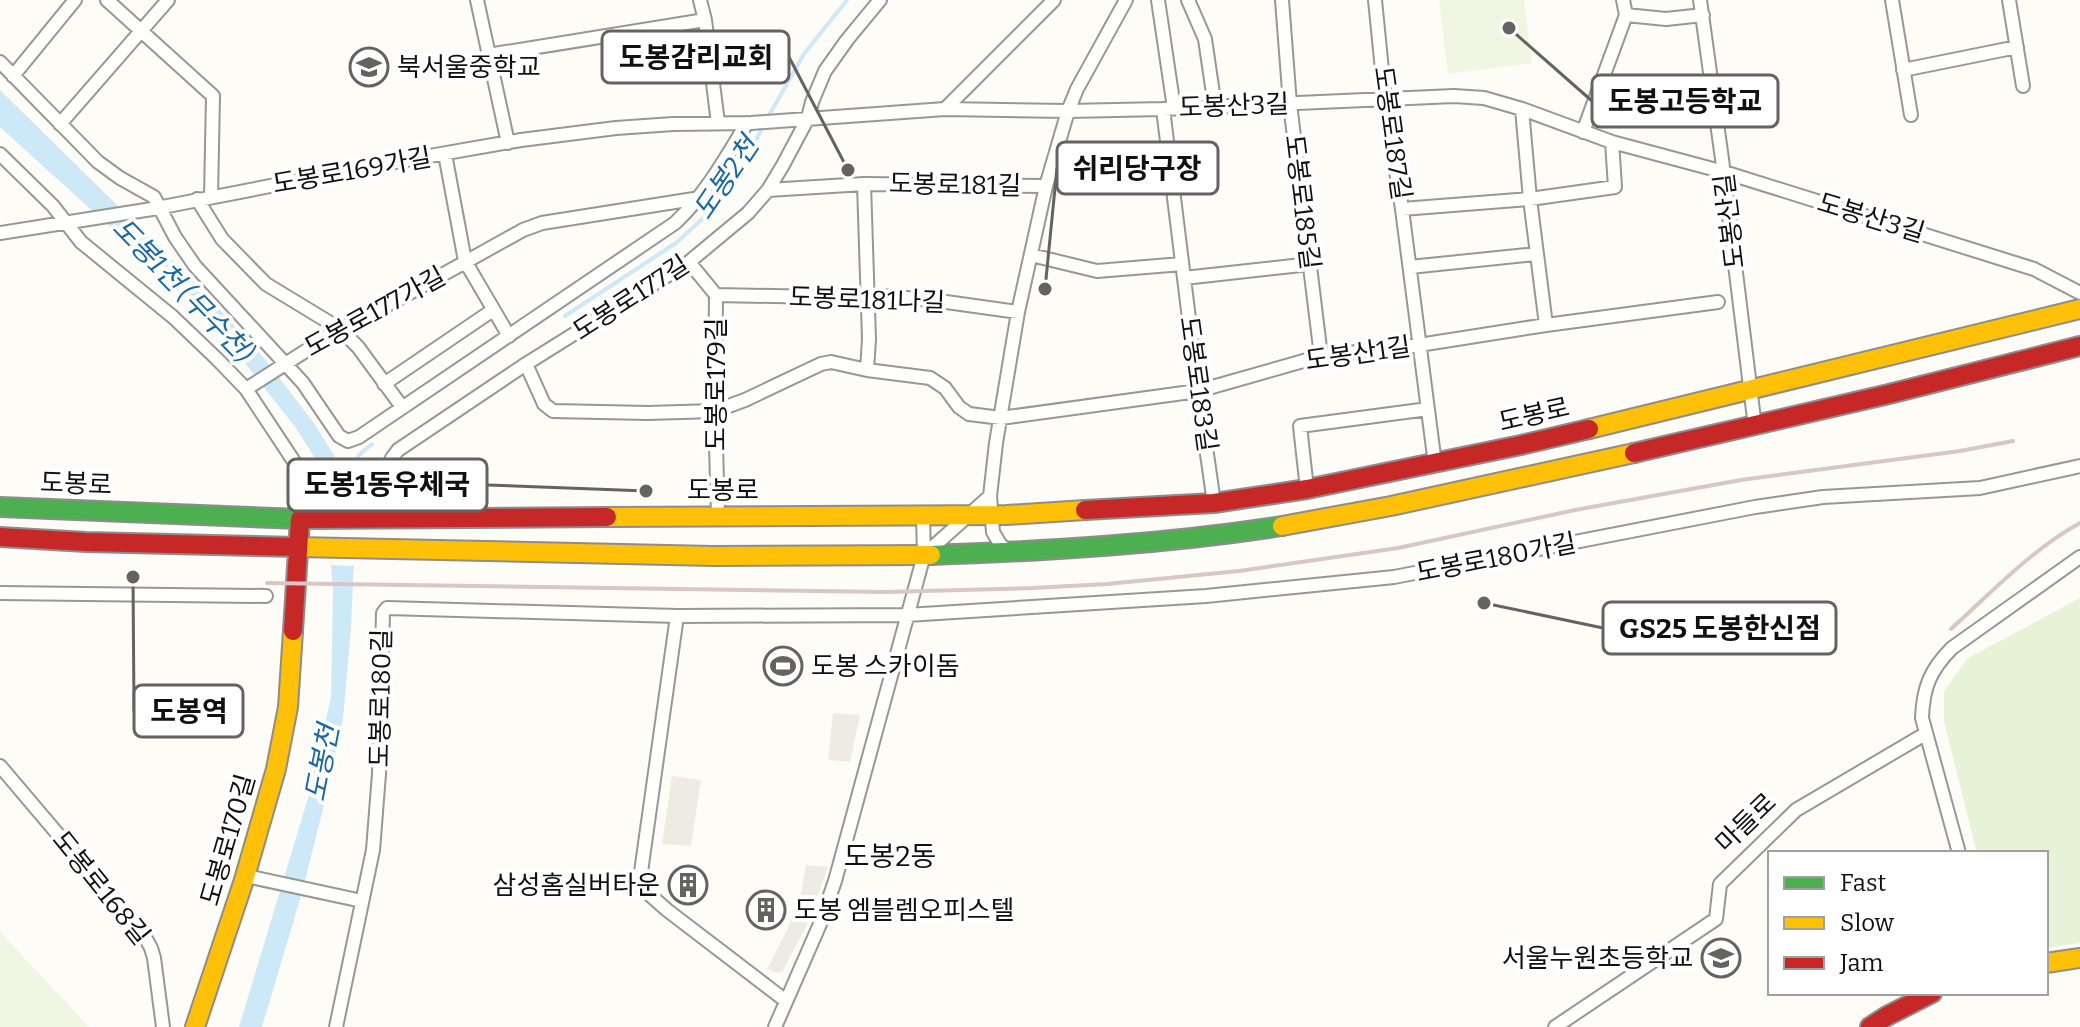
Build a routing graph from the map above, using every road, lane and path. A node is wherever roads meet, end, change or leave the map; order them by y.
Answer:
1 (75, 0) edge
2 (107, 0) edge
3 (168, 0) edge
4 (477, 0) edge
5 (700, 0) edge
6 (880, 0) edge
7 (1054, 0) edge
8 (1126, 0) edge
9 (1158, 0) edge
10 (1188, 0) edge
11 (1282, 0) edge
12 (1375, 0) edge
13 (1623, 0) edge
14 (1700, 0) edge
15 (1892, 0) edge
16 (2009, 0) edge
17 (1626, 15) junction
18 (1703, 15) junction
19 (705, 20) junction
20 (141, 30) junction
21 (2017, 47) junction
22 (488, 55) junction
23 (0, 62) edge
24 (1903, 70) junction
25 (13, 76) junction
26 (2023, 86) dead end
27 (1385, 100) junction
28 (1290, 104) junction
29 (1215, 107) junction
30 (945, 109) junction
31 (1168, 109) junction
32 (1522, 109) junction
33 (1068, 111) junction
34 (1911, 115) dead end
35 (804, 118) junction
36 (718, 123) junction
37 (749, 123) junction
38 (60, 124) junction
39 (1583, 132) junction
40 (1612, 142) junction
41 (508, 143) junction
42 (0, 154) edge
43 (445, 154) junction
44 (1724, 172) junction
45 (864, 184) junction
46 (1046, 186) junction
47 (768, 190) junction
48 (211, 197) junction
49 (700, 198) junction
50 (197, 199) junction
51 (1530, 199) junction
52 (156, 208) junction
53 (1402, 209) junction
54 (66, 224) junction
55 (0, 233) edge
56 (1536, 254) junction
57 (1031, 255) junction
58 (465, 261) junction
59 (689, 262) junction
60 (1182, 264) junction
61 (1310, 264) junction
62 (1410, 267) junction
63 (1184, 278) junction
64 (2080, 293) edge
65 (716, 295) junction
66 (867, 295) junction
67 (1718, 302) dead end
68 (2080, 309) edge
69 (493, 310) junction
70 (1018, 312) junction
71 (1546, 325) junction
72 (340, 329) junction
73 (509, 336) junction
74 (1419, 345) junction
75 (2080, 346) edge
76 (1321, 356) junction
77 (284, 364) junction
78 (526, 364) junction
79 (867, 370) junction
80 (384, 384) junction
81 (248, 387) junction
82 (1751, 390) junction
83 (1198, 391) junction
84 (402, 407) junction
85 (1428, 409) junction
86 (715, 411) junction
87 (1001, 418) junction
88 (1755, 427) junction
89 (1435, 464) junction
90 (2080, 466) edge
91 (1307, 489) junction
92 (990, 496) junction
93 (1214, 503) junction
94 (0, 507) edge
95 (991, 515) junction
96 (718, 516) junction
97 (923, 516) junction
98 (966, 516) junction
99 (308, 519) junction
100 (386, 519) junction
101 (0, 537) edge
102 (306, 547) junction
103 (1010, 553) junction
104 (924, 555) junction
105 (2080, 557) edge
106 (0, 593) edge
107 (266, 596) dead end
108 (907, 615) junction
109 (677, 616) junction
110 (1925, 734) junction
111 (0, 766) edge
112 (1958, 851) edge
113 (246, 876) junction
114 (357, 900) junction
115 (2080, 958) edge
116 (2048, 963) edge
117 (1928, 995) edge
118 (786, 1001) junction
119 (776, 1023) edge
120 (163, 1027) edge
121 (195, 1027) edge
122 (336, 1027) edge
123 (790, 1027) edge
124 (1555, 1027) edge
125 (1870, 1027) edge

1 - 25 street
2 - 20 street
3 - 20 street
4 - 22 street
5 - 19 street
6 - 35 street, 도봉로177길
7 - 30 street
8 - 33 street, 도봉로181길
9 - 31 street
10 - 29 street
11 - 28 street, 도봉로185길
12 - 27 street, 도봉로187길
13 - 17 street
14 - 18 street, 도봉산길
15 - 24 street
16 - 21 street
17 - 18 street
17 - 39 street
18 - 44 street, 도봉산길
19 - 22 street
19 - 36 street
20 - 38 street
20 - 48 street
21 - 24 street
21 - 26 street
22 - 41 street
23 - 25 street
24 - 34 street
25 - 38 street
27 - 28 street, 도봉산3길
27 - 32 street, 도봉산3길
27 - 53 street, 도봉로187길
28 - 29 street, 도봉산3길
28 - 61 street, 도봉로185길
29 - 31 street, 도봉산3길
30 - 33 street, 도봉산3길
30 - 35 street, 도봉산3길
31 - 33 street, 도봉산3길
31 - 60 street, 도봉로183길
32 - 39 street, 도봉산3길
32 - 51 street
33 - 46 street, 도봉로181길
35 - 37 street, 도봉산3길
35 - 47 street, 도봉로177길
36 - 37 street, 도봉로169가길
36 - 41 street, 도봉로169가길
37 - 49 street, 도봉로177길
38 - 52 street
39 - 40 street, 도봉산3길
40 - 44 street, 도봉산3길
40 - 51 street
41 - 43 street, 도봉로169가길
42 - 54 street
43 - 48 street, 도봉로169가길
43 - 58 street, 도봉로177가길
44 - 64 street, 도봉산3길
44 - 82 street, 도봉산길
45 - 46 street, 도봉로181길
45 - 47 street, 도봉로181길
45 - 66 street
46 - 57 street, 도봉로181길
47 - 59 street, 도봉로177길
48 - 50 street, 도봉로169가길
49 - 58 street, 도봉로177가길
49 - 73 street, 도봉로177길
50 - 52 street, 도봉로169가길
50 - 72 street
51 - 53 street
51 - 56 street
52 - 54 street, 도봉로169가길
52 - 77 street
53 - 62 street, 도봉로187길
54 - 55 street, 도봉로169가길
54 - 81 street
56 - 62 street
56 - 71 street
57 - 60 street
57 - 70 street, 도봉로181길
58 - 69 street, 도봉로177가길
58 - 72 street, 도봉로177가길
59 - 65 street, 도봉로179길
59 - 78 street, 도봉로177길
60 - 63 street, 도봉로183길
61 - 63 street
61 - 76 street, 도봉로185길
62 - 74 street, 도봉로187길
63 - 83 street, 도봉로183길
65 - 66 street, 도봉로181나길
65 - 86 street, 도봉로179길
66 - 70 street, 도봉로181나길
66 - 79 street
67 - 71 street, 도봉산1길
68 - 82 main road, 도봉로
69 - 73 street, 도봉로177가길
69 - 80 street
70 - 87 street, 도봉로181길
71 - 74 street, 도봉산1길
72 - 77 street, 도봉로177가길
72 - 80 street
73 - 84 street, 도봉로177길
74 - 76 street, 도봉산1길
74 - 85 street, 도봉로187길
75 - 88 main road
76 - 83 street, 도봉산1길
77 - 81 street, 도봉로177가길
77 - 84 street, 도봉로177길
78 - 86 street
78 - 100 street, 도봉로177길
79 - 86 street
79 - 87 street
80 - 84 street
81 - 99 street
82 - 88 street, 도봉산길
82 - 89 main road, 도봉로
83 - 87 street, 도봉산1길
83 - 93 street, 도봉로183길
85 - 89 street, 도봉로187길
85 - 91 street
86 - 96 street, 도봉로179길
87 - 92 street, 도봉로181길
88 - 103 main road
89 - 91 main road, 도봉로
90 - 108 street, 도봉로180가길
91 - 93 main road, 도봉로
92 - 95 street
92 - 98 street
93 - 95 main road, 도봉로
94 - 99 main road, 도봉로
95 - 98 main road, 도봉로
95 - 103 street
96 - 97 main road, 도봉로
96 - 100 main road, 도봉로
97 - 98 main road, 도봉로
97 - 104 street
98 - 104 street
99 - 100 main road, 도봉로
99 - 102 main road, 도봉로170길
101 - 102 main road
102 - 104 main road
102 - 113 main road, 도봉로170길
103 - 104 main road
104 - 108 street
105 - 110 street
106 - 107 street
108 - 109 street, 도봉로180길
108 - 118 street
109 - 114 street, 도봉로180길
109 - 118 street
110 - 112 street
110 - 124 street, 마들로
111 - 120 street, 도봉로168길
113 - 114 street
113 - 121 main road, 도봉로170길
114 - 122 street, 도봉로180길
115 - 116 main road
117 - 125 main road
118 - 119 street
119 - 123 street

